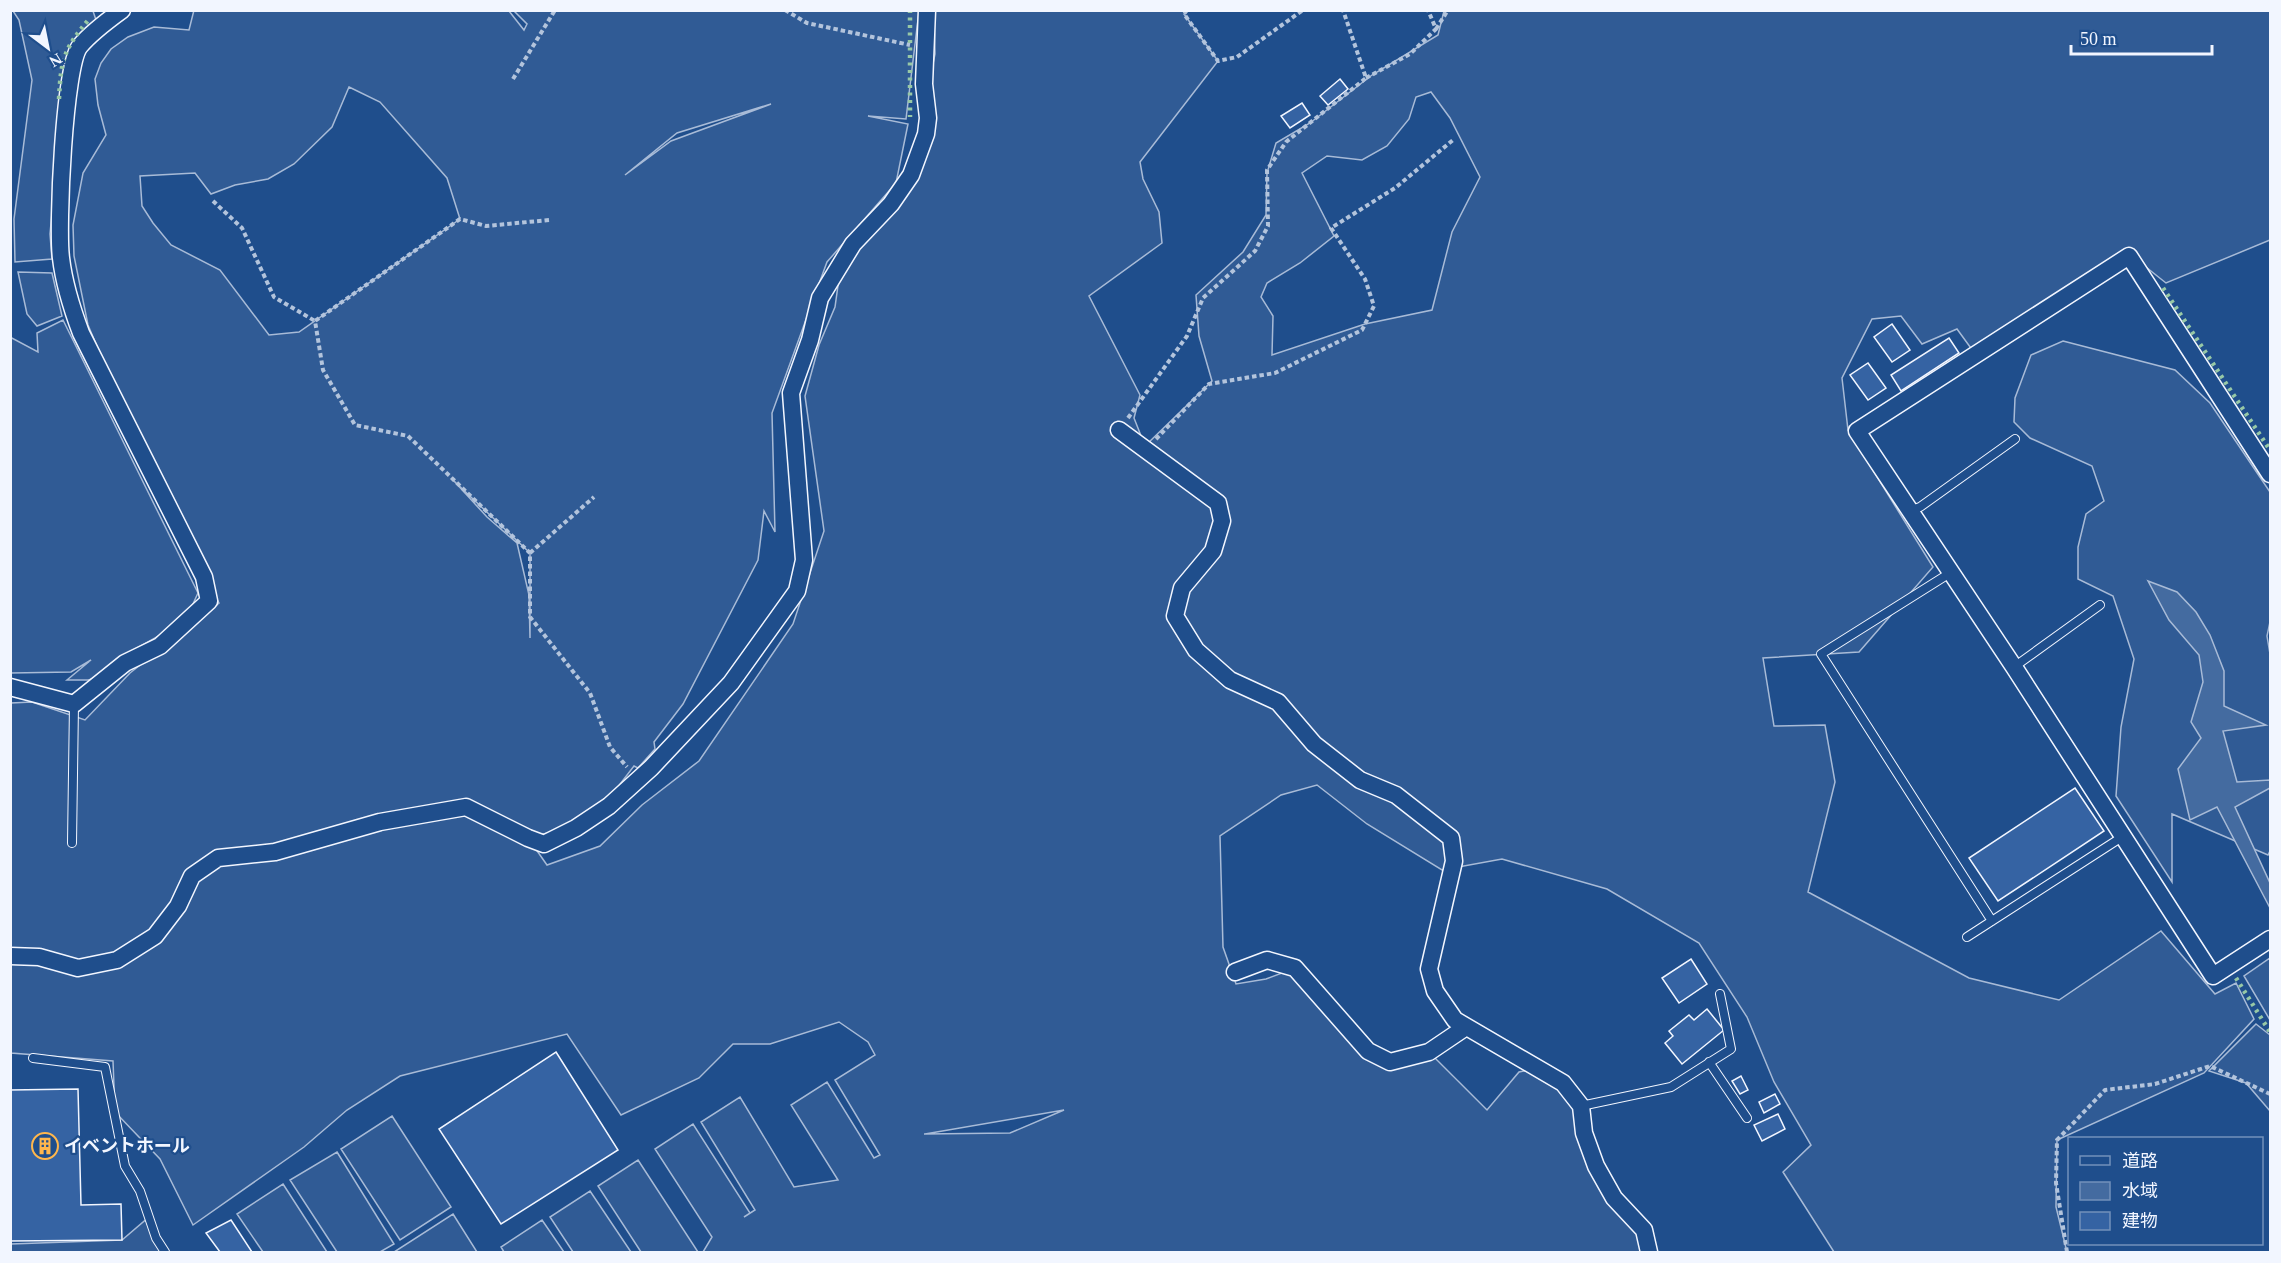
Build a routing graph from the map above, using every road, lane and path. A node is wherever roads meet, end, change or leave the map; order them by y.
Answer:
1 (122, 10) edge
2 (555, 10) edge
3 (785, 10) edge
4 (927, 10) edge
5 (1187, 10) edge
6 (1304, 10) edge
7 (1343, 10) edge
8 (1428, 10) edge
9 (1448, 10) edge
10 (1436, 29) junction
11 (926, 48) junction
12 (1366, 78) junction
13 (513, 79) dead end
14 (1453, 140) dead end
15 (213, 201) dead end
16 (549, 220) dead end
17 (315, 321) junction
18 (1119, 430) joint
19 (2015, 439) dead end
20 (1144, 449) junction
21 (2271, 474) edge
22 (594, 496) dead end
23 (1909, 511) junction
24 (530, 553) junction
25 (1950, 573) junction
26 (2100, 605) dead end
27 (2014, 667) junction
28 (10, 687) edge
29 (74, 704) junction
30 (637, 780) junction
31 (2122, 837) junction
32 (72, 843) dead end
33 (1992, 921) junction
34 (1967, 937) dead end
35 (2271, 939) edge
36 (10, 956) edge
37 (1235, 972) dead end
38 (1720, 994) dead end
39 (1466, 1027) junction
40 (33, 1058) dead end
41 (1709, 1062) junction
42 (2271, 1094) edge
43 (1581, 1106) junction
44 (1747, 1118) dead end
45 (165, 1252) edge
46 (1649, 1252) edge
47 (2067, 1252) edge

1 - 29 street
2 - 13 path
3 - 11 path
4 - 11 street
5 - 6 path
7 - 12 path
8 - 10 path
9 - 10 path
10 - 12 path
11 - 30 street
12 - 18 path
14 - 20 path
15 - 17 path
16 - 17 path
17 - 24 path
18 - 20 street
19 - 23 lane
20 - 39 street
21 - 23 street
22 - 24 path
23 - 25 street
24 - 30 path
25 - 27 street
25 - 33 lane
26 - 27 lane
27 - 31 street
28 - 29 street
29 - 32 lane
30 - 36 street
31 - 33 lane
31 - 35 street
33 - 34 lane
37 - 39 street
38 - 41 lane
39 - 43 street
40 - 45 lane
41 - 43 lane
41 - 44 lane
42 - 47 path
43 - 46 street

